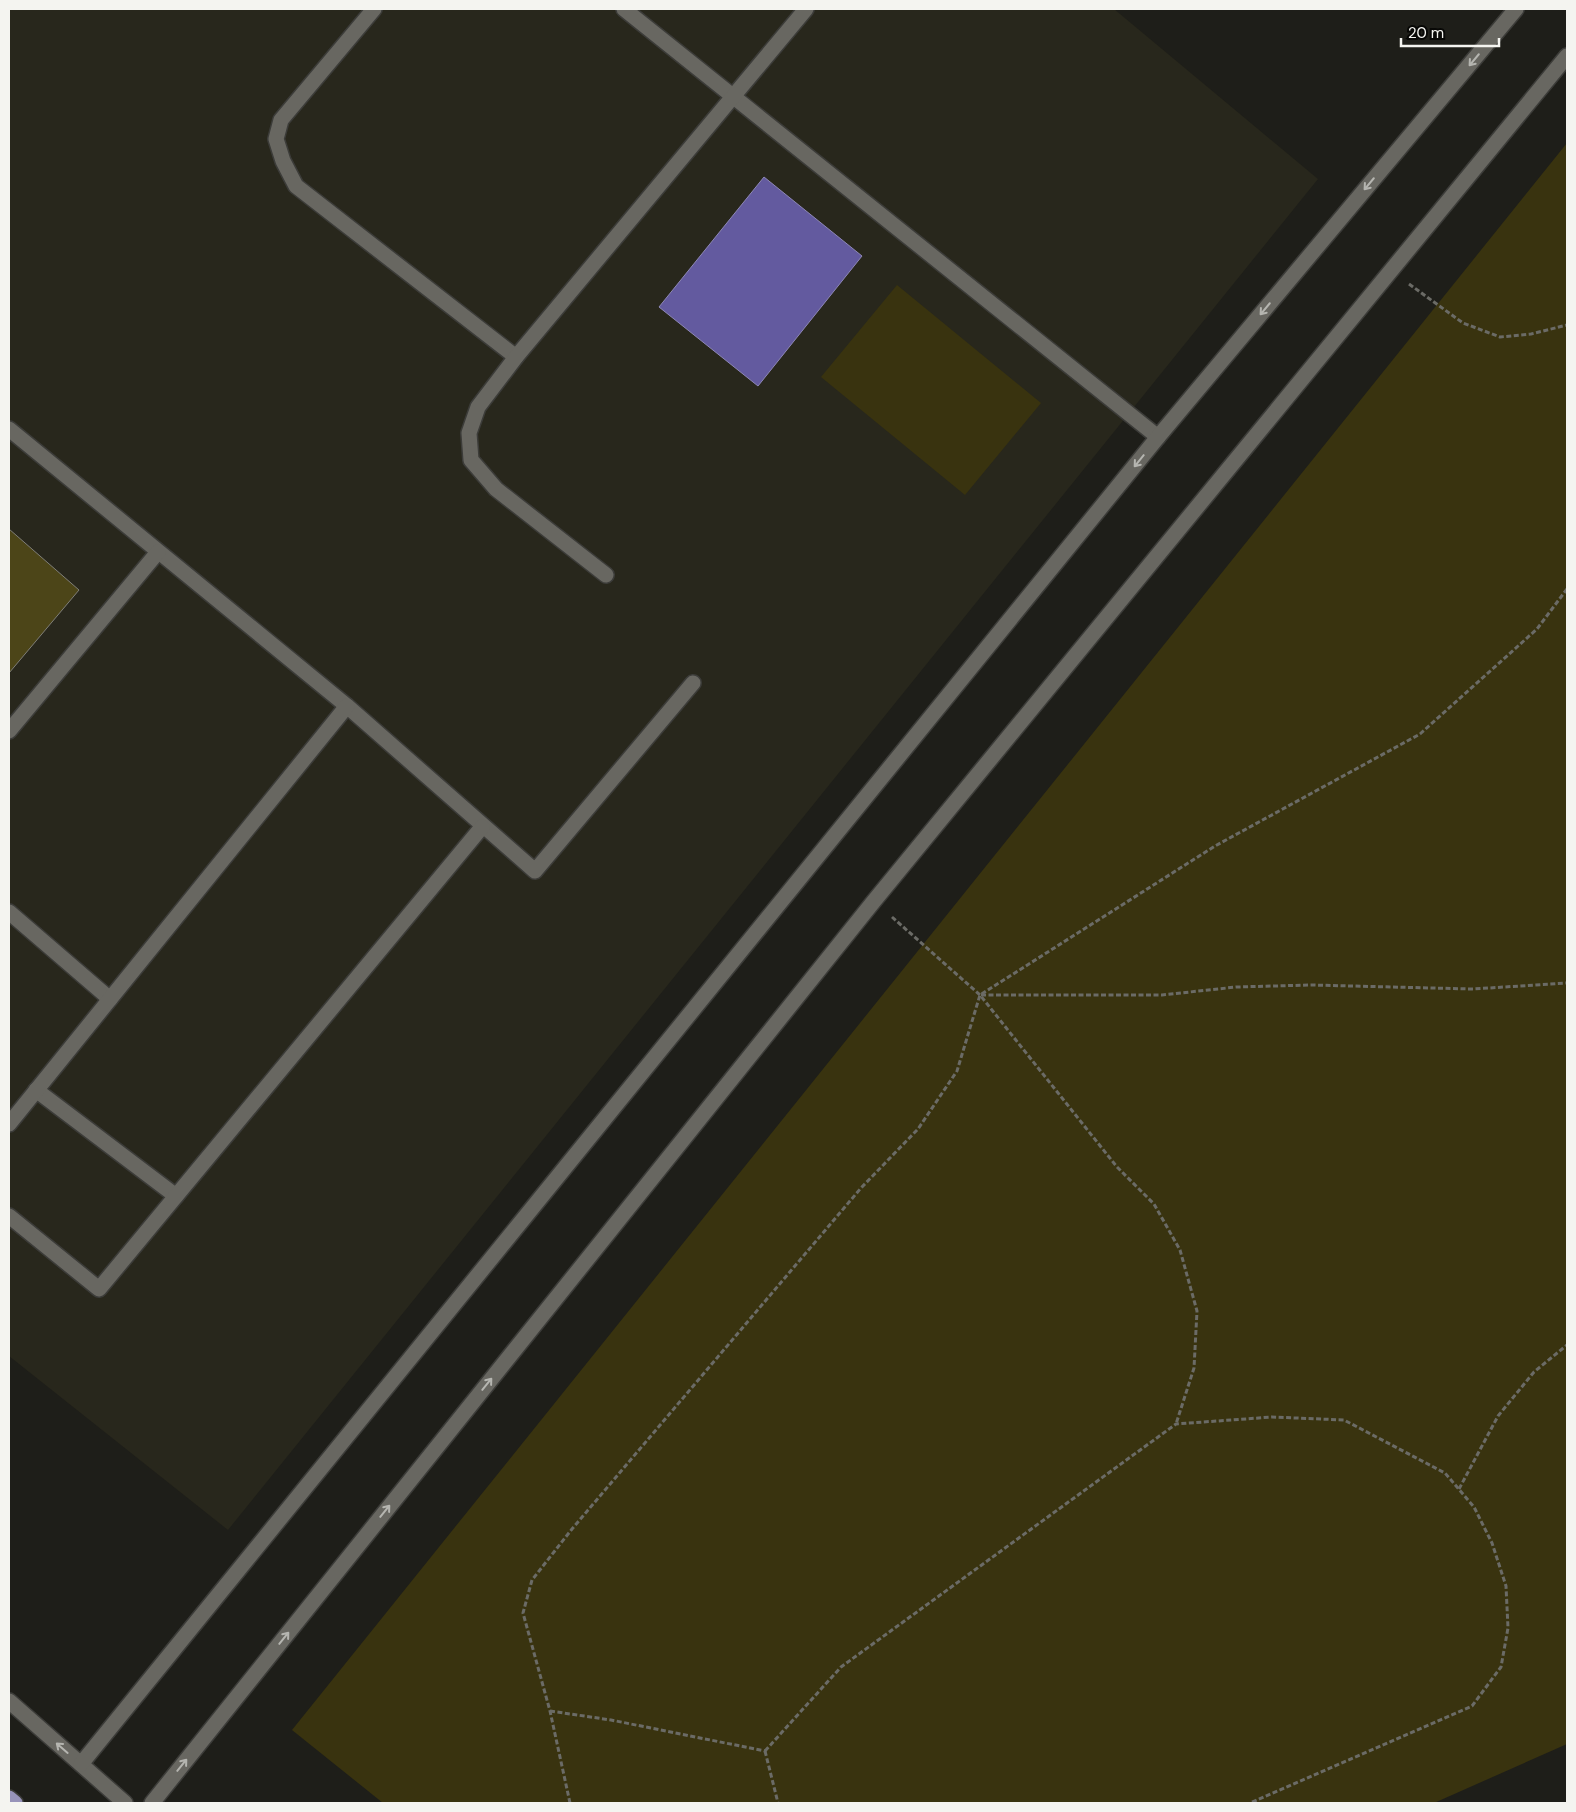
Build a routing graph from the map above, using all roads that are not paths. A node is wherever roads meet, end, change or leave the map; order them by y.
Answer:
1 (374, 9) edge
2 (624, 9) edge
3 (806, 9) edge
4 (1516, 9) edge
5 (1567, 56) edge
6 (733, 98) junction
7 (516, 357) junction
8 (9, 429) edge
9 (1158, 437) junction
10 (158, 552) junction
11 (606, 575) dead end
12 (693, 684) dead end
13 (347, 706) junction
14 (9, 730) edge
15 (482, 827) junction
16 (9, 912) edge
17 (110, 999) junction
18 (36, 1090) junction
19 (9, 1124) edge
20 (176, 1196) junction
21 (9, 1216) edge
22 (9, 1701) edge
23 (81, 1764) junction
24 (9, 1798) edge
25 (15, 1803) edge
26 (125, 1803) edge
27 (152, 1803) edge

1 - 7 street
2 - 6 street
3 - 6 street
4 -> 9 street
27 -> 5 street
6 - 7 street
6 - 9 street
7 - 11 street
8 - 10 street
9 -> 23 street
10 - 13 street
10 - 14 street
12 - 15 street
13 - 15 street
13 - 17 street
15 - 20 street
16 - 17 street
17 - 18 street
18 - 19 street
18 - 20 street
20 - 21 street
23 -> 22 street
23 - 26 street
24 - 25 main road

